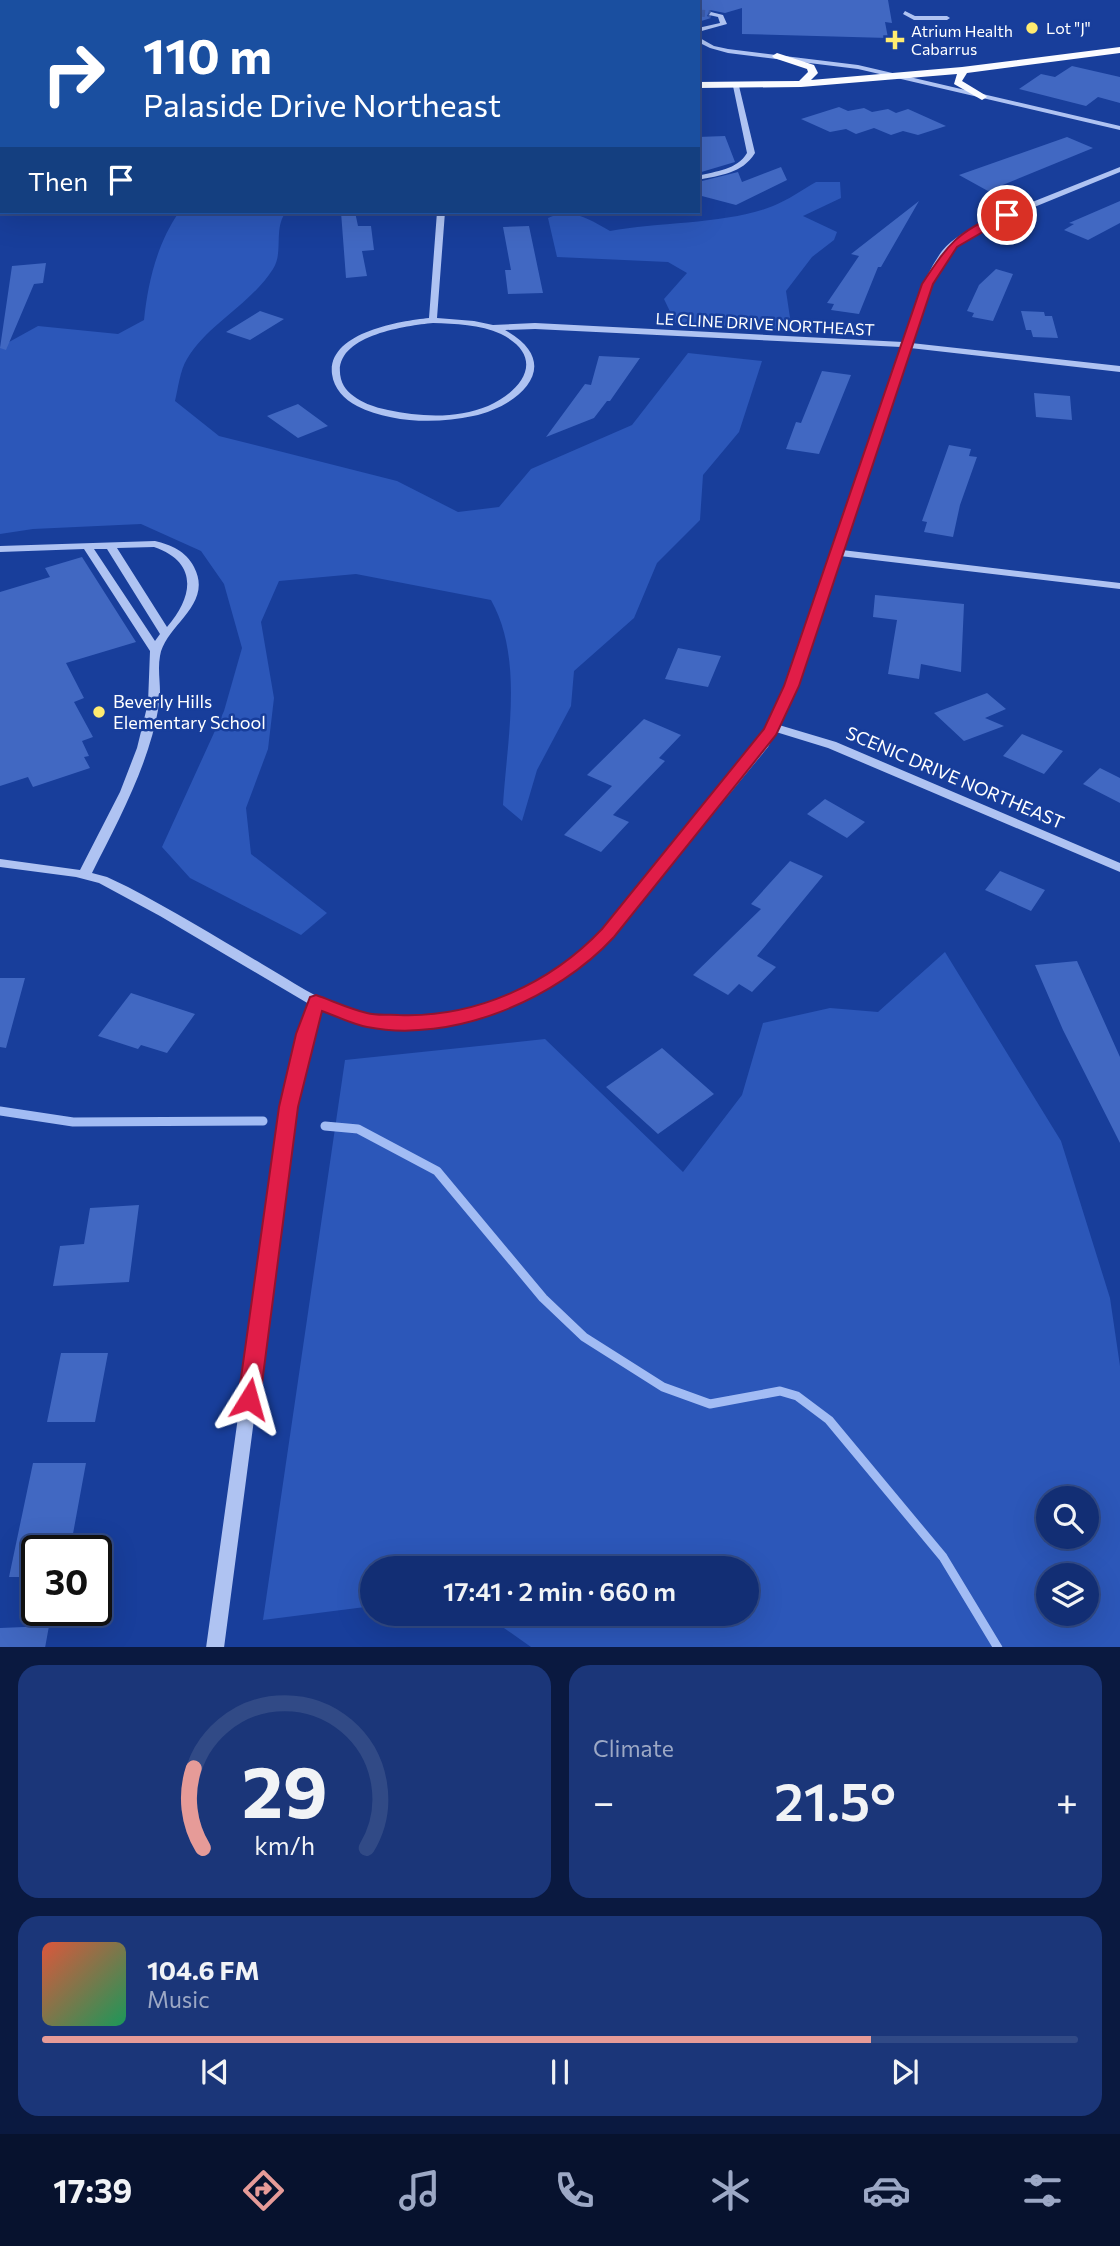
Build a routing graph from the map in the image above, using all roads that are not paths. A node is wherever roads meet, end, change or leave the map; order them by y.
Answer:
1 (905, 9) dead end
2 (711, 13) dead end
3 (947, 18) dead end
4 (700, 30) edge
5 (700, 40) edge
6 (1120, 40) edge
7 (1120, 50) edge
8 (777, 56) junction
9 (962, 71) junction
10 (891, 76) junction
11 (801, 83) junction
12 (700, 85) edge
13 (736, 86) junction
14 (982, 97) junction
15 (1120, 128) edge
16 (1120, 169) edge
17 (700, 177) edge
18 (441, 214) edge
19 (433, 320) junction
20 (492, 328) junction
21 (906, 345) junction
22 (1120, 369) edge
23 (109, 544) junction
24 (86, 545) junction
25 (0, 549) edge
26 (836, 552) junction
27 (1120, 586) edge
28 (166, 634) junction
29 (156, 651) junction
30 (773, 727) junction
31 (0, 863) edge
32 (1120, 868) edge
33 (84, 875) junction
34 (316, 1002) junction
35 (215, 1647) edge

1 - 3 street
2 - 4 street
5 - 8 street
6 - 10 main road
7 - 9 main road
8 - 10 street
8 - 11 main road
9 - 10 main road
9 - 14 main road
10 - 11 main road
10 - 14 street
11 - 13 main road
12 - 13 main road
13 - 17 street
14 - 15 street
16 - 21 street
18 - 19 street
19 - 20 street
19 - 20 street
20 - 21 street, LE CLINE DRIVE NORTHEAST
21 - 22 street, LE CLINE DRIVE NORTHEAST
21 - 26 street
23 - 24 street
23 - 28 street
23 - 28 street
24 - 25 street
24 - 29 street
26 - 27 street
26 - 30 street
28 - 29 street
29 - 33 street
30 - 32 street, SCENIC DRIVE NORTHEAST
30 - 34 street
31 - 33 street
33 - 34 street
34 - 35 street

